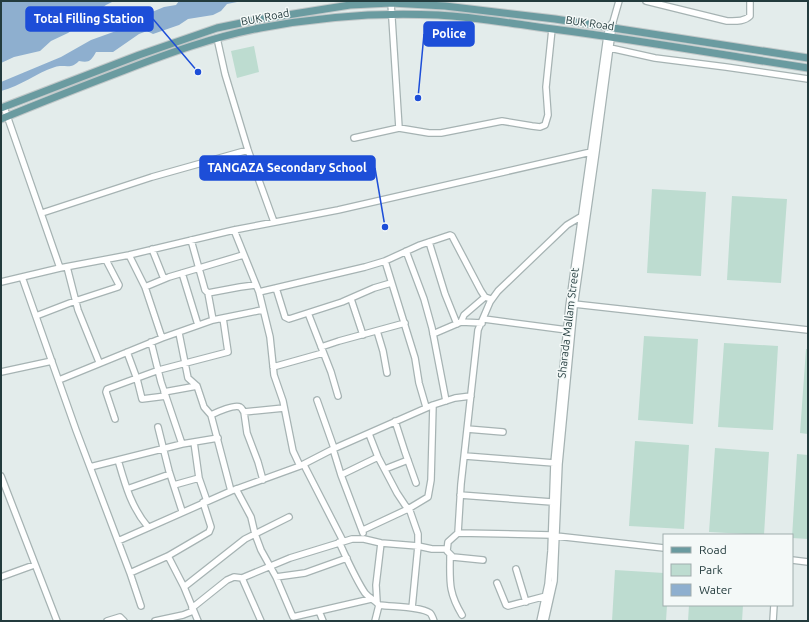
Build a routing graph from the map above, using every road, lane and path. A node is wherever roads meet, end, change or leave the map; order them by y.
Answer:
1 (619, 1) edge
2 (646, 1) edge
3 (750, 1) edge
4 (379, 2) edge
5 (391, 3) junction
6 (392, 14) junction
7 (612, 26) junction
8 (552, 29) junction
9 (609, 37) junction
10 (680, 37) junction
11 (217, 38) junction
12 (678, 47) junction
13 (610, 48) junction
14 (808, 58) edge
15 (808, 68) edge
16 (808, 79) edge
17 (3, 108) edge
18 (4, 118) edge
19 (399, 128) junction
20 (354, 138) dead end
21 (248, 150) junction
22 (594, 152) junction
23 (42, 213) junction
24 (584, 217) junction
25 (274, 222) junction
26 (234, 230) junction
27 (191, 240) junction
28 (428, 242) junction
29 (152, 249) junction
30 (406, 251) junction
31 (129, 255) junction
32 (243, 255) junction
33 (106, 260) junction
34 (385, 261) junction
35 (67, 267) junction
36 (60, 268) junction
37 (199, 269) junction
38 (182, 273) junction
39 (22, 277) junction
40 (164, 279) junction
41 (1, 282) edge
42 (391, 283) junction
43 (255, 285) junction
44 (145, 287) junction
45 (276, 288) junction
46 (259, 292) junction
47 (208, 293) junction
48 (485, 296) junction
49 (351, 299) junction
50 (492, 299) junction
51 (76, 301) junction
52 (574, 304) junction
53 (262, 310) junction
54 (308, 312) junction
55 (36, 316) junction
56 (223, 318) junction
57 (213, 320) junction
58 (483, 321) junction
59 (405, 323) junction
60 (459, 323) junction
61 (198, 325) junction
62 (567, 330) junction
63 (808, 330) edge
64 (377, 331) junction
65 (179, 333) junction
66 (433, 334) junction
67 (363, 335) junction
68 (162, 338) junction
69 (151, 342) junction
70 (322, 350) junction
71 (127, 352) junction
72 (52, 361) junction
73 (99, 362) junction
74 (185, 364) junction
75 (273, 367) junction
76 (159, 370) junction
77 (1, 372) edge
78 (387, 372) dead end
79 (137, 379) junction
80 (59, 380) junction
81 (197, 386) junction
82 (165, 394) junction
83 (338, 396) dead end
84 (471, 396) junction
85 (317, 400) dead end
86 (446, 401) junction
87 (433, 404) junction
88 (426, 407) junction
89 (284, 408) junction
90 (244, 412) junction
91 (211, 415) junction
92 (115, 419) dead end
93 (395, 421) junction
94 (158, 427) dead end
95 (467, 429) junction
96 (503, 432) dead end
97 (369, 434) junction
98 (218, 438) junction
99 (194, 442) junction
100 (182, 444) junction
101 (164, 448) junction
102 (333, 449) junction
103 (465, 456) junction
104 (378, 457) junction
105 (118, 460) junction
106 (408, 460) junction
107 (554, 463) junction
108 (302, 466) junction
109 (90, 467) junction
110 (385, 469) junction
111 (170, 474) junction
112 (341, 475) junction
113 (1, 476) edge
114 (199, 478) junction
115 (263, 480) junction
116 (416, 483) dead end
117 (3, 485) edge
118 (174, 485) junction
119 (126, 489) junction
120 (233, 490) junction
121 (460, 495) junction
122 (205, 502) junction
123 (552, 502) junction
124 (408, 509) junction
125 (182, 512) junction
126 (289, 517) dead end
127 (148, 527) junction
128 (363, 530) junction
129 (458, 533) junction
130 (255, 534) junction
131 (554, 535) junction
132 (364, 539) junction
133 (118, 541) junction
134 (341, 542) junction
135 (381, 543) junction
136 (418, 546) junction
137 (663, 548) edge
138 (447, 549) junction
139 (168, 556) junction
140 (450, 556) junction
141 (347, 558) junction
142 (484, 560) dead end
143 (793, 560) edge
144 (808, 562) edge
145 (34, 565) junction
146 (270, 566) junction
147 (516, 569) dead end
148 (130, 573) junction
149 (1, 577) edge
150 (276, 577) junction
151 (242, 578) junction
152 (497, 584) dead end
153 (184, 587) junction
154 (546, 596) junction
155 (370, 599) junction
156 (526, 602) junction
157 (378, 603) junction
158 (141, 606) dead end
159 (774, 606) edge
160 (412, 608) junction
161 (192, 609) junction
162 (319, 611) junction
163 (462, 615) dead end
164 (57, 621) edge
165 (107, 621) edge
166 (124, 621) edge
167 (155, 621) edge
168 (198, 621) edge
169 (261, 621) edge
170 (323, 621) edge
171 (375, 621) edge
172 (434, 621) edge
173 (540, 621) edge
174 (545, 621) edge
175 (773, 621) edge

1 - 7 street, Sharada Mallam Street
2 - 3 street
4 - 5 main road, BUK Road
4 - 17 main road, BUK Road
5 - 6 street
5 - 7 main road, BUK Road
6 - 8 main road, BUK Road
6 - 11 main road, BUK Road
6 - 19 street
7 - 9 street, Sharada Mallam Street
7 - 10 main road, BUK Road
8 - 9 main road, BUK Road
8 - 19 street
9 - 12 main road, BUK Road
9 - 13 street, Sharada Mallam Street
9 - 22 street, Sharada Mallam Street
10 - 12 main road
10 - 14 main road, BUK Road
11 - 18 main road, BUK Road
11 - 21 street
12 - 15 main road, BUK Road
13 - 16 street
13 - 22 street, Sharada Mallam Street
17 - 18 street
18 - 23 street
19 - 20 street
21 - 23 street
21 - 25 street
22 - 24 street, Sharada Mallam Street
22 - 25 street
23 - 36 street
24 - 50 street
24 - 52 street, Sharada Mallam Street
24 - 62 street, Sharada Mallam Street
25 - 26 street
26 - 27 street
26 - 32 street
27 - 29 street
27 - 37 street
28 - 30 street
28 - 48 street
28 - 60 street
29 - 31 street
29 - 40 street
30 - 34 street
30 - 66 street
31 - 33 street
31 - 44 street
32 - 37 street
32 - 43 street
33 - 35 street
33 - 51 street
34 - 42 street
34 - 45 street
35 - 36 street
35 - 51 street
36 - 39 street
37 - 38 street
37 - 47 street
38 - 40 street
38 - 61 street
39 - 41 street
39 - 55 street
40 - 44 street
42 - 49 street
42 - 59 street
43 - 46 street
43 - 47 street
44 - 68 street
45 - 46 street
45 - 54 street
46 - 53 street
47 - 57 street
48 - 50 street
48 - 60 street
49 - 54 street
49 - 67 street
50 - 58 street
51 - 55 street
51 - 73 street
52 - 63 street
52 - 131 street, Sharada Mallam Street
53 - 56 street
53 - 75 street
54 - 70 street
55 - 72 street
56 - 57 street
56 - 74 street
57 - 61 street
58 - 60 street
58 - 62 street
58 - 84 street
59 - 64 street
59 - 88 street
60 - 66 street
61 - 65 street
62 - 107 street, Sharada Mallam Street
64 - 67 street
64 - 78 street
65 - 68 street
65 - 74 street
66 - 86 street
67 - 70 street
68 - 69 street
69 - 71 street
69 - 76 street
70 - 75 street
70 - 83 street
71 - 73 street
71 - 79 street
72 - 77 street
72 - 80 street
73 - 80 street
74 - 76 street
74 - 81 street
75 - 89 street
76 - 79 street
76 - 82 street
79 - 82 street
79 - 92 street
80 - 109 street
81 - 82 street
81 - 91 street
82 - 100 street
84 - 86 street
84 - 95 street
85 - 102 street
86 - 87 street
87 - 88 street
87 - 124 street
88 - 93 street
89 - 90 street
89 - 108 street
90 - 91 street
90 - 115 street
91 - 98 street
93 - 97 street
93 - 106 street
94 - 101 street
95 - 96 street
95 - 103 street
97 - 102 street
97 - 104 street
98 - 99 street
98 - 120 street
99 - 100 street
99 - 114 street
100 - 101 street
101 - 105 street
101 - 111 street
102 - 108 street
102 - 112 street
103 - 107 street
103 - 121 street
104 - 110 street
104 - 112 street
105 - 109 street
105 - 119 street
106 - 110 street
106 - 116 street
107 - 123 street, Sharada Mallam Street
108 - 115 street
108 - 134 street
109 - 133 street
110 - 124 street
111 - 118 street
111 - 119 street
112 - 128 street
113 - 117 street
114 - 118 street
114 - 122 street
115 - 120 street
117 - 145 street
118 - 125 street
119 - 127 street
120 - 122 street
120 - 130 street
121 - 123 street
121 - 129 street
122 - 125 street
122 - 139 street
123 - 131 street, Sharada Mallam Street
124 - 128 street
124 - 136 street
125 - 127 street
126 - 130 street
127 - 133 street
128 - 132 street
129 - 131 street
129 - 138 street
130 - 146 street
130 - 153 street
131 - 137 street
131 - 154 street, Sharada Mallam Street
131 - 174 street, Sharada Mallam Street
132 - 134 street
132 - 135 street
133 - 148 street
134 - 141 street
134 - 146 street
135 - 136 street
135 - 157 street
136 - 138 street
136 - 160 street
138 - 140 street
139 - 148 street
139 - 153 street
140 - 142 street
140 - 163 street
141 - 150 street
141 - 155 street
143 - 144 street
145 - 149 street
145 - 164 street
146 - 150 street
146 - 151 street
147 - 156 street
148 - 158 street
150 - 162 street
151 - 161 street
151 - 169 street
152 - 156 street
153 - 161 street
154 - 156 street
154 - 173 street, Sharada Mallam Street
155 - 157 street
155 - 162 street
157 - 160 street
157 - 171 street
159 - 175 street
160 - 172 street
161 - 167 street
161 - 168 street
162 - 170 street
165 - 166 street

